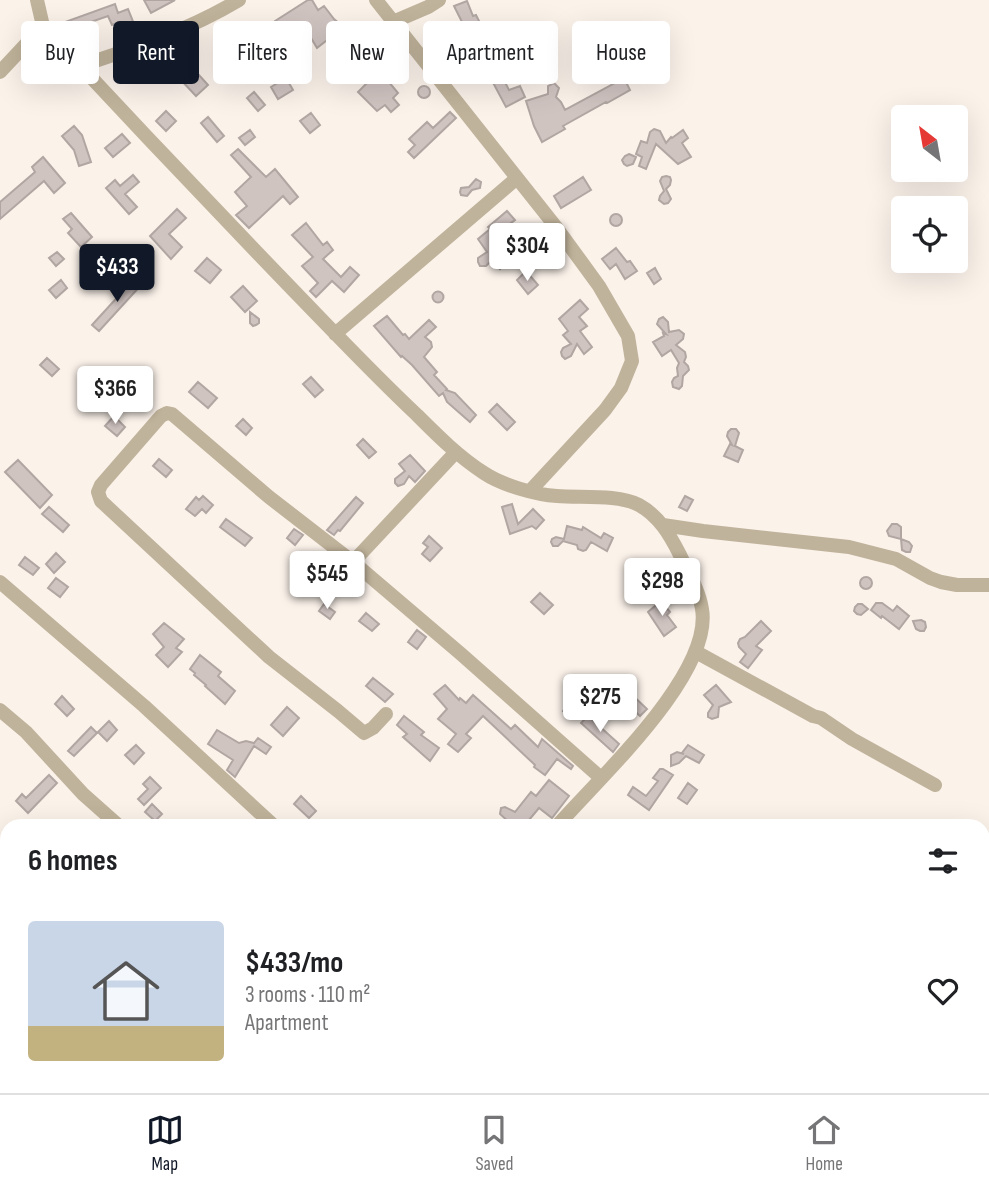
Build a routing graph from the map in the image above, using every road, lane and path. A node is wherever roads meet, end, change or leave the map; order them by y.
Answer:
1 (239, 0) edge
2 (376, 0) edge
3 (439, 0) edge
4 (41, 10) edge
5 (392, 21) edge
6 (395, 21) edge
7 (409, 42) edge
8 (99, 60) edge
9 (0, 72) edge
10 (97, 84) edge
11 (517, 178) junction
12 (335, 334) junction
13 (455, 453) junction
14 (530, 491) junction
15 (663, 525) junction
16 (353, 562) junction
17 (0, 582) edge
18 (989, 585) edge
19 (696, 652) junction
20 (0, 710) edge
21 (386, 714) dead end
22 (601, 778) junction
23 (935, 785) dead end
24 (111, 819) edge
25 (266, 819) edge
26 (563, 819) edge

1 - 8 street
2 - 5 street
3 - 6 street
4 - 9 street
7 - 11 street
10 - 12 street
11 - 12 street
11 - 14 street
12 - 13 street
13 - 14 street
13 - 16 street
14 - 15 street
15 - 18 street
15 - 19 street
16 - 21 street
16 - 22 street
17 - 25 street
19 - 22 street
19 - 23 street
20 - 24 street
22 - 26 street

